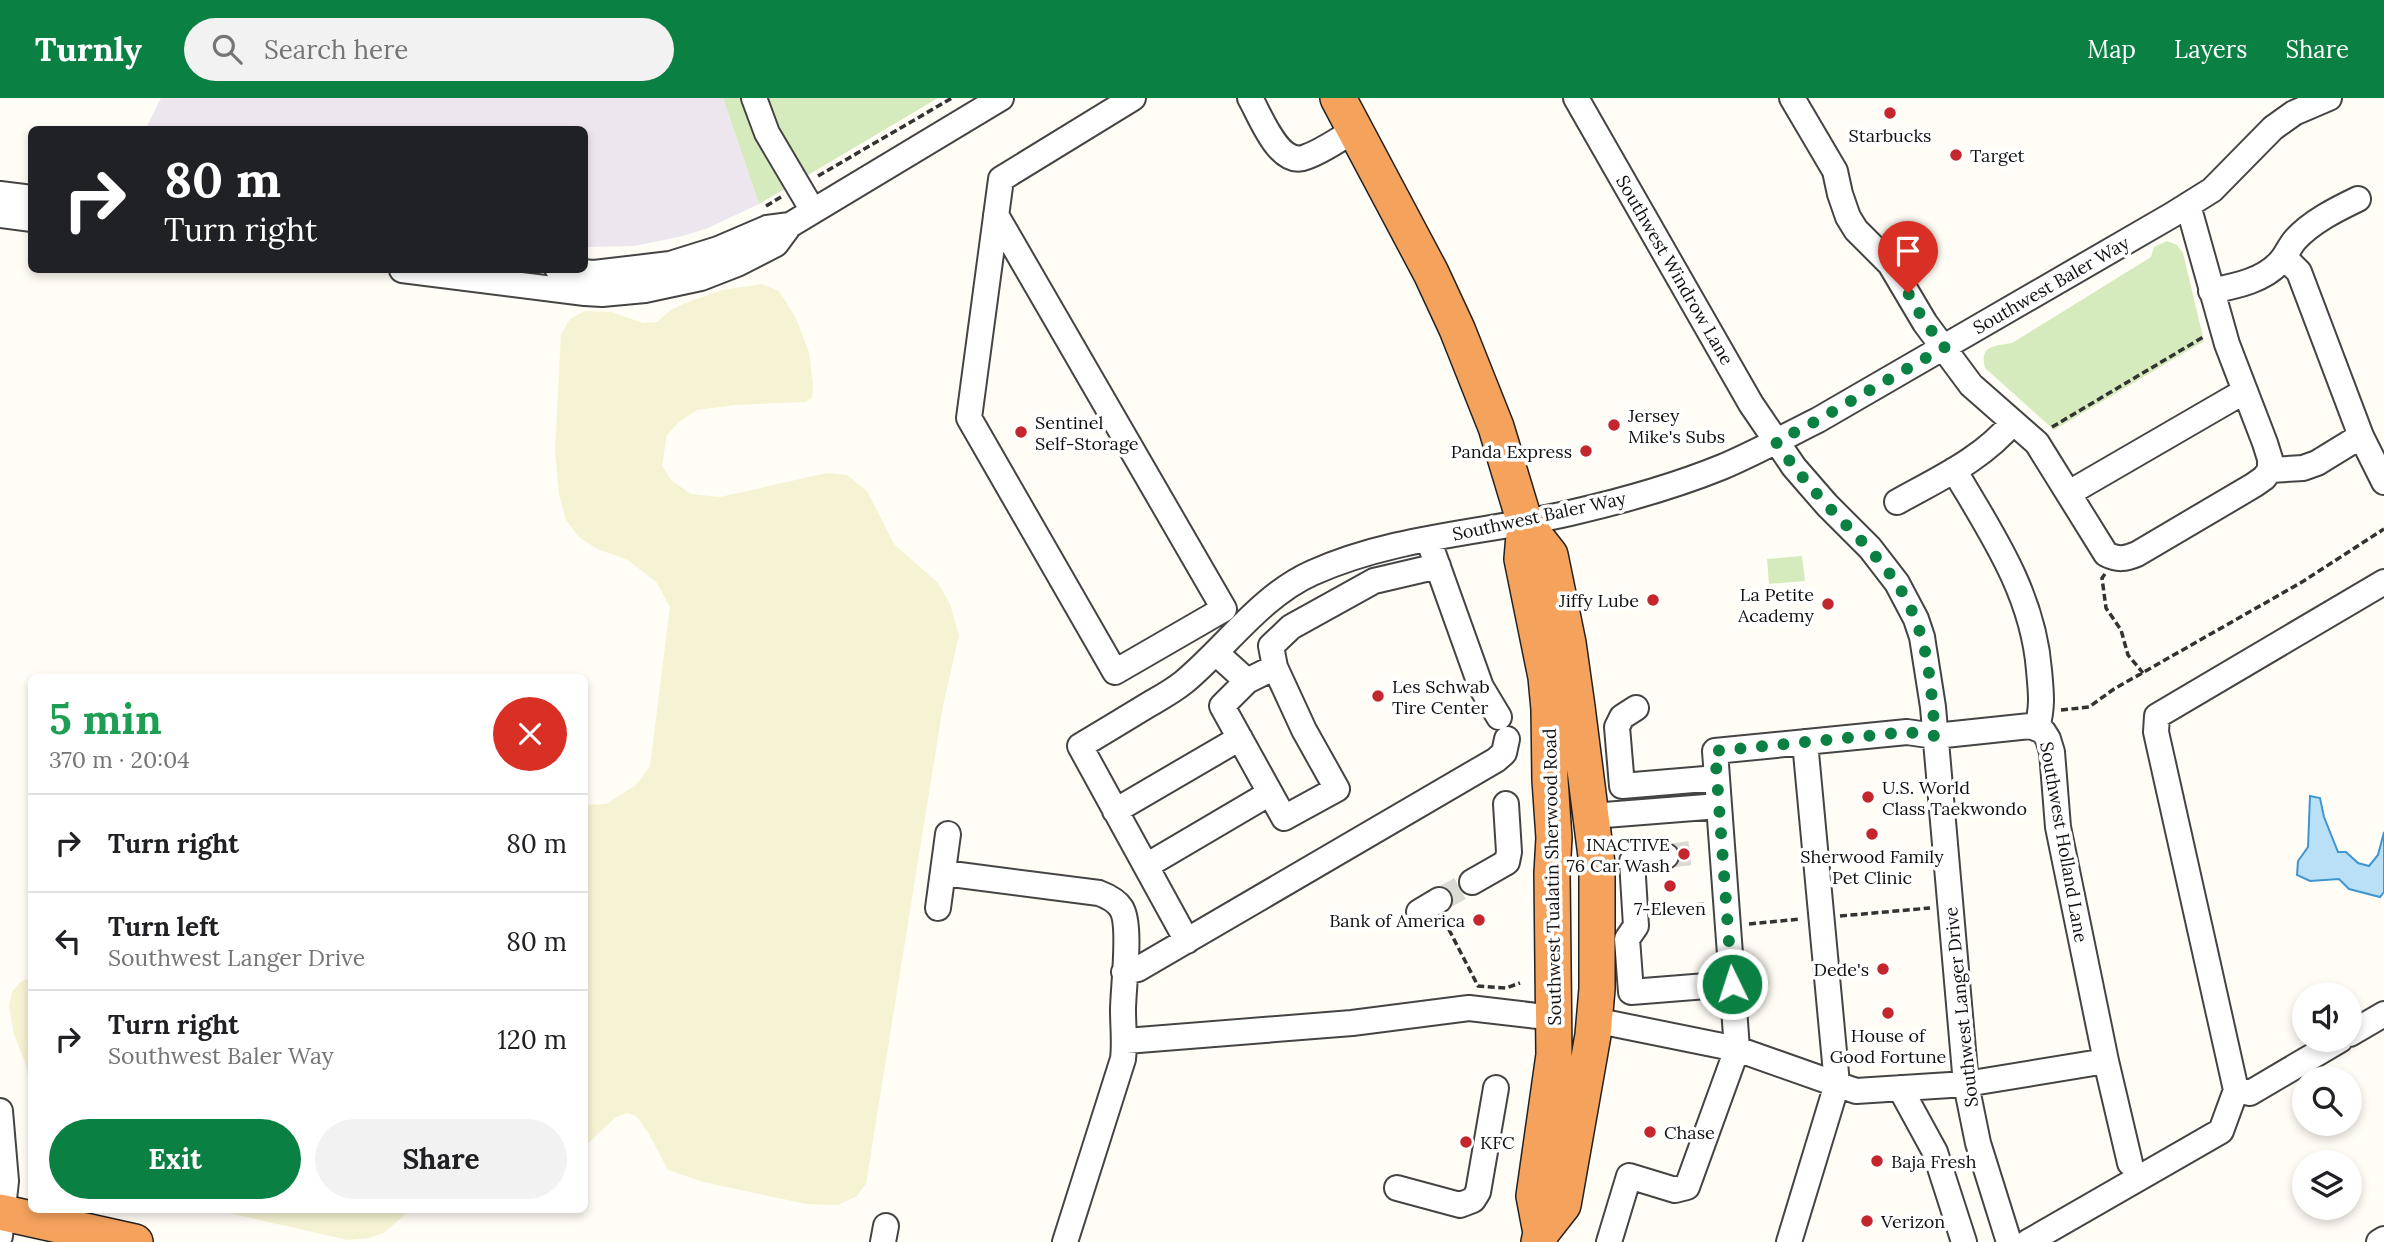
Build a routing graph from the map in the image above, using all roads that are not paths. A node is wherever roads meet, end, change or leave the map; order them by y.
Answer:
1 (754, 98) edge
2 (1001, 98) edge
3 (1133, 98) edge
4 (1250, 98) edge
5 (1338, 98) edge
6 (1576, 98) edge
7 (1792, 98) edge
8 (2329, 98) edge
9 (2289, 106) edge
10 (1355, 130) junction
11 (0, 194) edge
12 (28, 198) edge
13 (2358, 199) dead end
14 (2188, 205) junction
15 (813, 211) junction
16 (0, 215) edge
17 (996, 215) junction
18 (28, 218) edge
19 (790, 226) junction
20 (2284, 257) junction
21 (588, 272) edge
22 (426, 273) edge
23 (2211, 291) junction
24 (1945, 347) junction
25 (2245, 391) junction
26 (2013, 422) junction
27 (2361, 436) junction
28 (1776, 442) junction
29 (1954, 470) junction
30 (2270, 470) junction
31 (2384, 482) edge
32 (2069, 493) junction
33 (1897, 502) dead end
34 (1525, 523) junction
35 (1429, 539) junction
36 (1438, 566) junction
37 (2384, 582) edge
38 (1216, 653) junction
39 (1275, 667) junction
40 (1247, 681) junction
41 (1636, 708) dead end
42 (2039, 718) junction
43 (1935, 736) junction
44 (1240, 738) junction
45 (1805, 742) junction
46 (1717, 778) junction
47 (1270, 793) junction
48 (1506, 804) dead end
49 (1718, 806) junction
50 (1115, 810) junction
51 (1592, 816) junction
52 (948, 834) dead end
53 (1553, 855) junction
54 (1666, 856) tunnel mouth
55 (1146, 866) junction
56 (944, 873) junction
57 (1472, 883) tunnel mouth
58 (938, 908) dead end
59 (1187, 941) junction
60 (1125, 972) junction
61 (1732, 984) junction
62 (2384, 1014) edge
63 (1554, 1018) junction
64 (1594, 1020) junction
65 (2362, 1027) edge
66 (1126, 1041) junction
67 (1737, 1049) junction
68 (2320, 1052) edge
69 (2106, 1061) junction
70 (1837, 1084) junction
71 (1966, 1084) junction
72 (1496, 1088) dead end
73 (1900, 1088) junction
74 (2236, 1090) junction
75 (0, 1111) edge
76 (2130, 1163) dead end
77 (1397, 1188) dead end
78 (1, 1220) edge
79 (1540, 1237) edge
80 (2384, 1239) edge
81 (135, 1242) edge
82 (1065, 1242) edge
83 (1609, 1242) edge
84 (1789, 1242) edge
85 (1964, 1242) edge
86 (2009, 1242) edge
87 (2028, 1242) edge
88 (2379, 1242) edge

1 - 15 street
2 - 15 street
3 - 17 street
4 - 10 street
5 - 10 highway, Southwest Tualatin Sherwood Road
6 - 28 street, Southwest Windrow Lane
7 - 24 street
8 - 9 street, Southwest Baler Way
9 - 14 street, Southwest Baler Way
10 - 34 highway, Southwest Tualatin Sherwood Road
11 - 12 street
13 - 20 street
14 - 23 street
14 - 24 street, Southwest Baler Way
15 - 19 street
16 - 18 street
17 - 17 street
19 - 21 street
19 - 22 street
20 - 23 street
20 - 27 street
23 - 25 street
24 - 26 street
24 - 28 street, Southwest Baler Way
25 - 30 street
25 - 32 street
26 - 29 street
26 - 32 street
27 - 30 street
27 - 31 street
28 - 34 street, Southwest Baler Way
28 - 43 street, Southwest Langer Drive
29 - 33 street
29 - 42 street
30 - 32 street
34 - 35 street, Southwest Baler Way
34 - 51 highway, Southwest Tualatin Sherwood Road
34 - 53 highway, Southwest Tualatin Sherwood Road
35 - 36 street
35 - 38 street, Southwest Baler Way
36 - 39 street
36 - 59 street
37 - 74 street
38 - 40 street
38 - 50 street, Southwest Baler Way
39 - 40 street
39 - 47 street
40 - 44 street
41 - 46 street
42 - 43 street, Southwest Holland Lane
42 - 69 street, Southwest Holland Lane
43 - 45 street, Southwest Holland Lane
43 - 71 street, Southwest Langer Drive
44 - 47 street
44 - 50 street
45 - 46 street, Southwest Holland Lane
45 - 70 street
46 - 49 street
47 - 55 street
48 - 57 street
49 - 51 street
49 - 61 street
50 - 55 street
51 - 64 highway, Southwest Tualatin Sherwood Road
52 - 56 street
53 - 63 highway, Southwest Tualatin Sherwood Road
53 - 64 highway
54 - 61 street
55 - 59 street
56 - 58 street
56 - 60 street
59 - 60 street
60 - 66 street
61 - 67 street
62 - 65 street
63 - 66 street
63 - 79 highway, Southwest Tualatin Sherwood Road
64 - 67 street
64 - 79 highway, Southwest Tualatin Sherwood Road
66 - 82 street
67 - 70 street
67 - 83 street
68 - 74 street
69 - 71 street
69 - 76 street, Southwest Holland Lane
70 - 73 street
70 - 84 street
71 - 73 street
71 - 86 street, Southwest Langer Drive
72 - 77 street
73 - 85 street
74 - 87 street
75 - 78 street
78 - 81 highway
80 - 88 street

